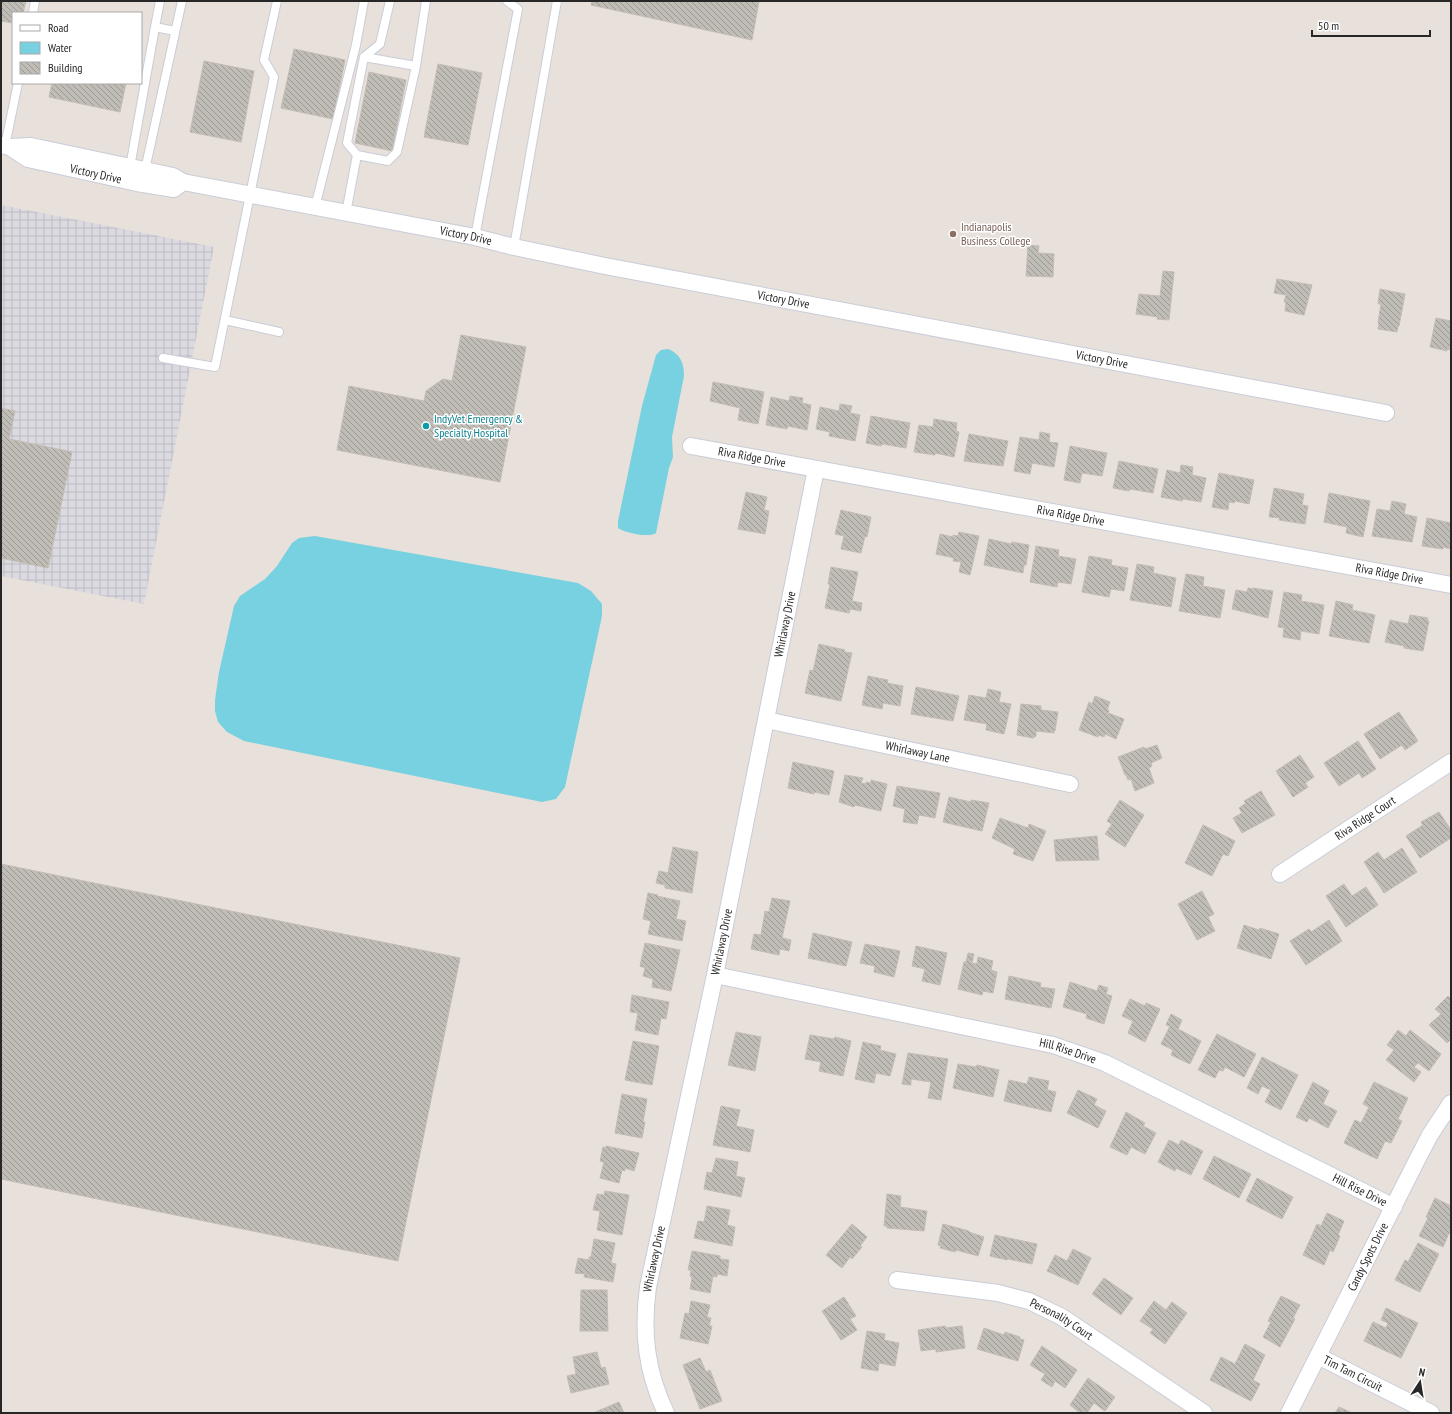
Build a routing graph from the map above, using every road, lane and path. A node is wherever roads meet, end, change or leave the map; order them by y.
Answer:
1 (35, 1) edge
2 (160, 1) edge
3 (182, 1) edge
4 (277, 1) edge
5 (364, 1) edge
6 (390, 1) edge
7 (426, 1) edge
8 (507, 1) edge
9 (557, 1) edge
10 (33, 12) edge
11 (155, 27) junction
12 (175, 31) junction
13 (364, 57) junction
14 (416, 66) junction
15 (18, 84) edge
16 (5, 146) edge
17 (357, 155) junction
18 (137, 168) junction
19 (183, 182) junction
20 (251, 195) junction
21 (315, 207) junction
22 (346, 212) junction
23 (475, 237) junction
24 (514, 247) junction
25 (225, 320) junction
26 (279, 332) dead end
27 (163, 358) dead end
28 (1386, 413) dead end
29 (691, 446) dead end
30 (816, 469) junction
31 (1451, 585) edge
32 (766, 720) junction
33 (1451, 762) edge
34 (1070, 784) dead end
35 (1280, 874) dead end
36 (715, 975) junction
37 (1451, 1103) edge
38 (1394, 1207) junction
39 (896, 1280) dead end
40 (1318, 1356) junction
41 (666, 1413) edge
42 (1204, 1413) edge
43 (1289, 1413) edge
44 (1431, 1413) edge

1 - 10 lane
2 - 11 lane
3 - 12 lane
4 - 20 lane
5 - 21 lane
6 - 13 lane
7 - 14 lane
8 - 23 lane
9 - 24 lane
11 - 12 lane
11 - 18 lane
12 - 18 lane
13 - 14 lane
13 - 17 lane
14 - 17 lane
15 - 16 lane
16 - 18 street, Victory Drive
16 - 19 street, Victory Drive
17 - 22 lane
18 - 19 street, Victory Drive
19 - 20 street, Victory Drive
20 - 21 street, Victory Drive
20 - 25 lane
21 - 22 street, Victory Drive
22 - 23 street, Victory Drive
23 - 24 street, Victory Drive
24 - 28 street, Victory Drive
25 - 26 lane
25 - 27 lane
29 - 30 street, Riva Ridge Drive
30 - 31 street, Riva Ridge Drive
30 - 32 street, Whirlaway Drive
32 - 34 street, Whirlaway Lane
32 - 36 street, Whirlaway Drive
33 - 35 street, Riva Ridge Court
36 - 38 street, Hill Rise Drive
36 - 41 street, Whirlaway Drive
37 - 38 street, Candy Spots Drive
38 - 40 street, Candy Spots Drive
39 - 42 street, Personality Court
40 - 43 street, Candy Spots Drive
40 - 44 street, Tim Tam Circuit

